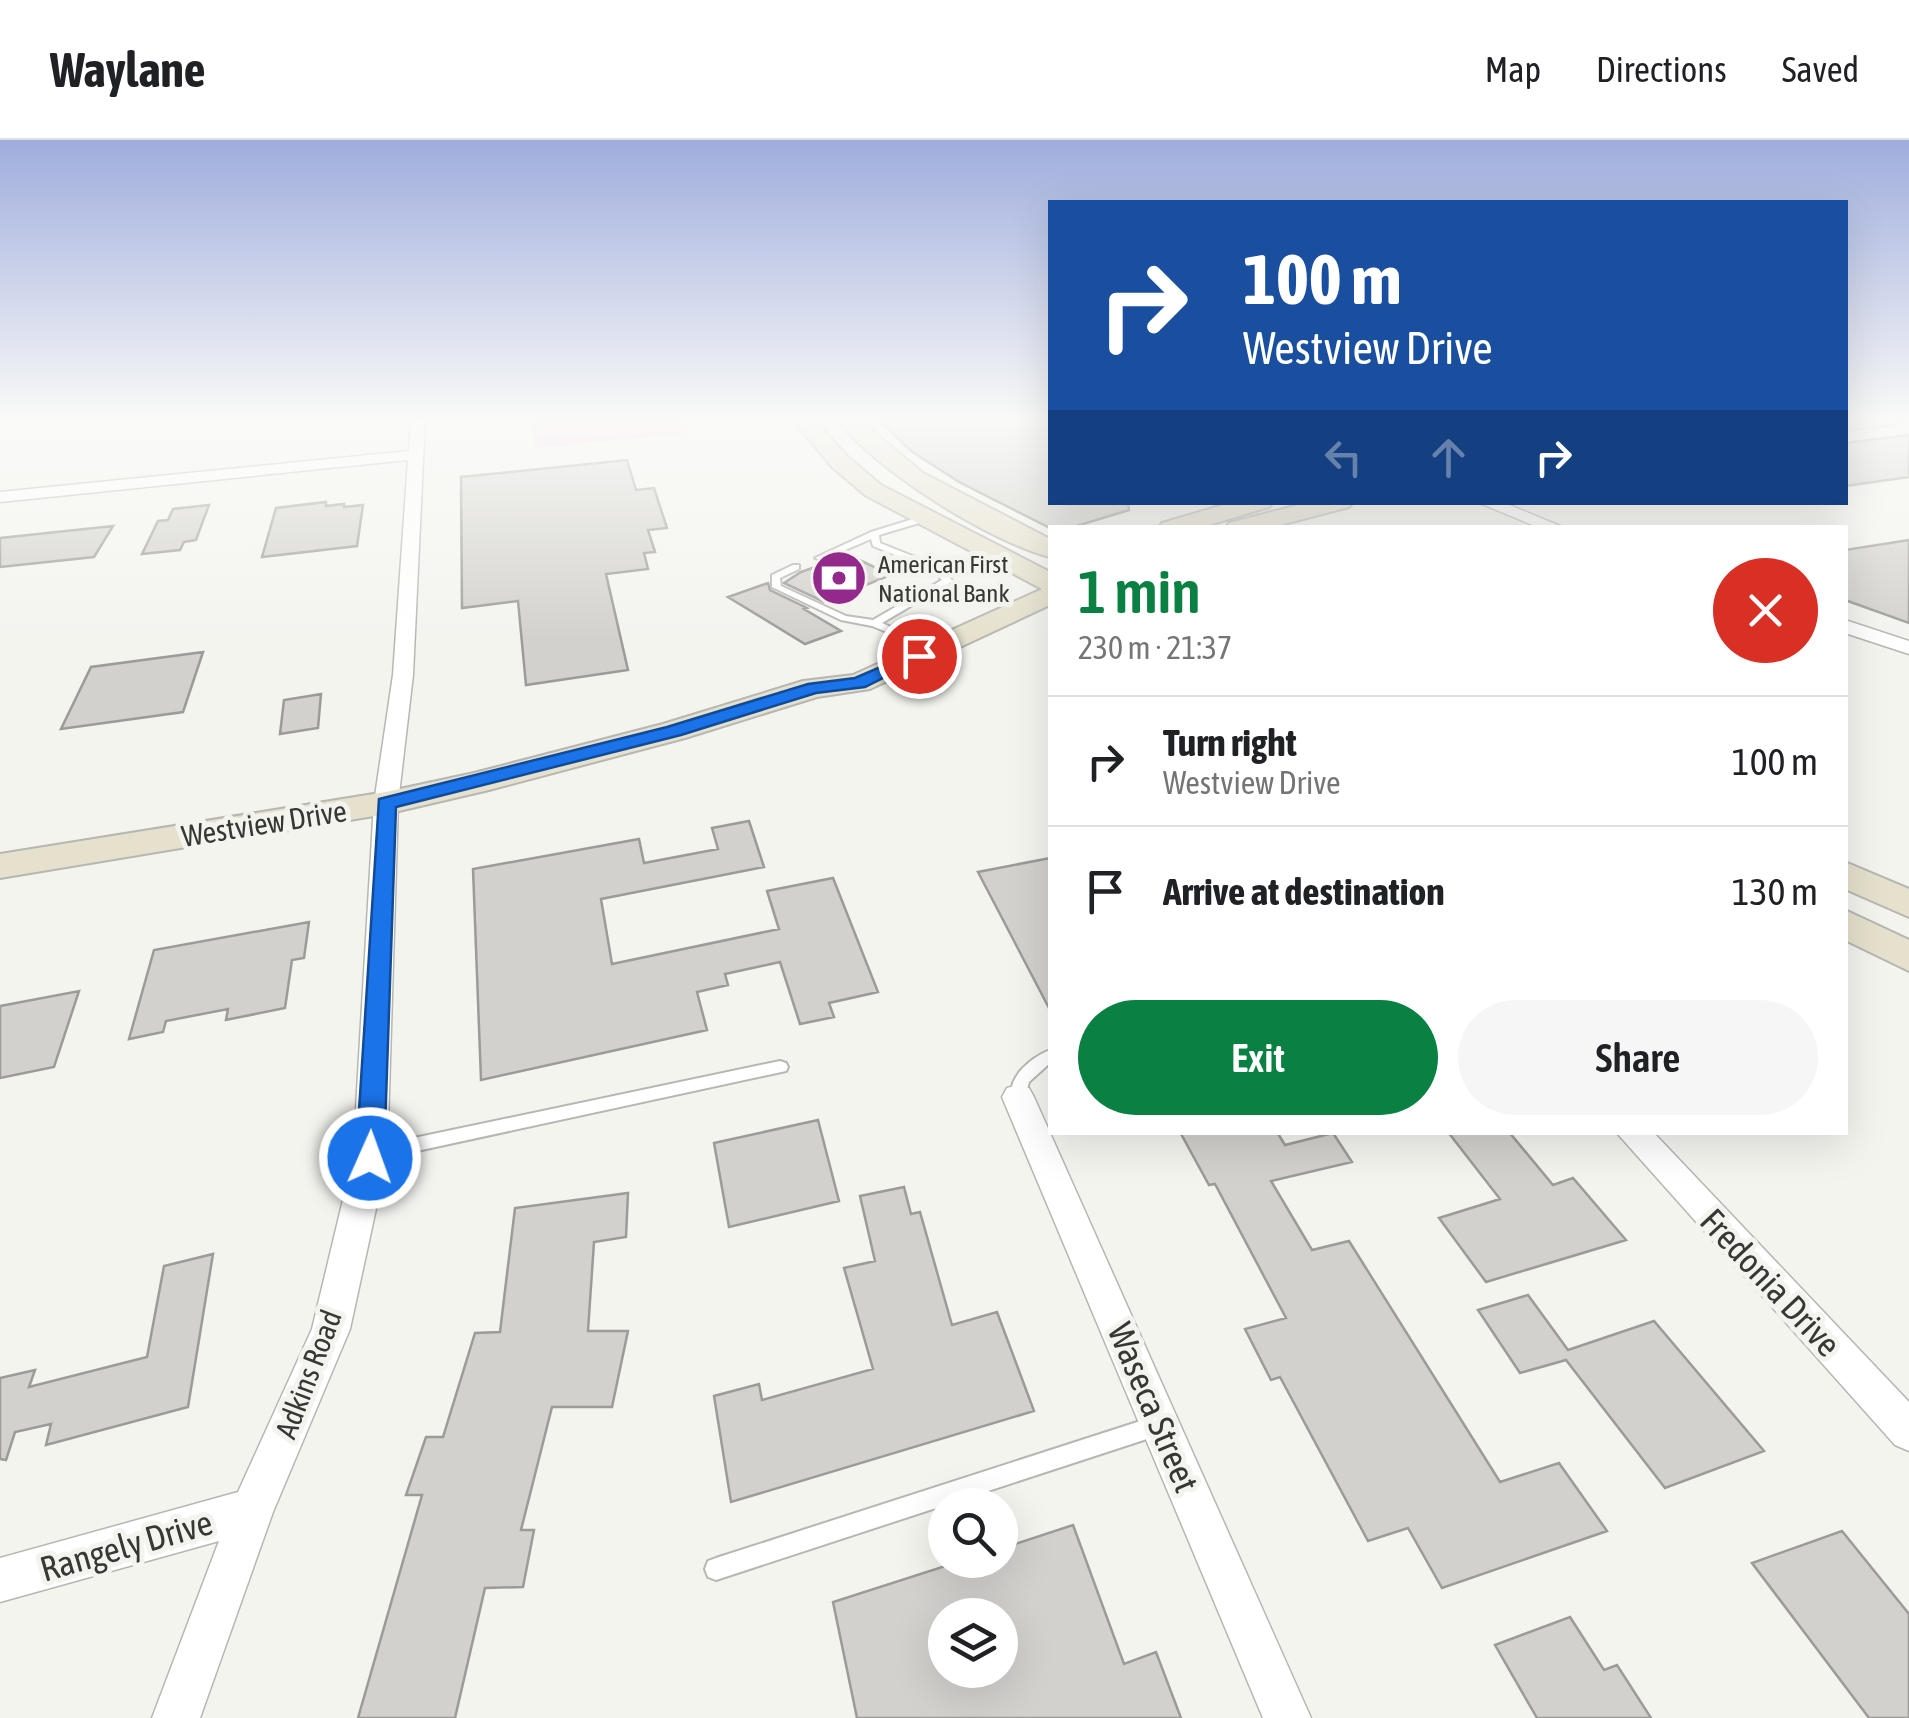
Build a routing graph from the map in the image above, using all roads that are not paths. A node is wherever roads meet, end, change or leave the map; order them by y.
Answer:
1 (52, 492) edge
2 (412, 492) edge
3 (876, 492) edge
4 (935, 492) edge
5 (0, 497) edge
6 (1252, 505) edge
7 (1492, 505) edge
8 (1304, 506) edge
9 (926, 518) junction
10 (1182, 525) edge
11 (1247, 525) edge
12 (1549, 525) edge
13 (874, 534) junction
14 (1048, 549) edge
15 (819, 558) dead end
16 (796, 567) dead end
17 (1046, 580) edge
18 (874, 622) junction
19 (1848, 627) edge
20 (902, 635) junction
21 (1909, 648) edge
22 (814, 688) junction
23 (386, 803) junction
24 (0, 866) edge
25 (1848, 875) edge
26 (1902, 901) edge
27 (1853, 927) edge
28 (1909, 956) edge
29 (1048, 1058) edge
30 (780, 1067) dead end
31 (1018, 1097) joint
32 (1635, 1135) edge
33 (370, 1154) junction
34 (1162, 1424) junction
35 (1909, 1432) edge
36 (252, 1510) junction
37 (716, 1570) dead end
38 (0, 1580) edge
39 (176, 1718) edge
40 (1288, 1718) edge

1 - 5 street
2 - 23 street, Adkins Road
3 - 9 main road
4 - 14 main road
6 - 10 main road
7 - 12 street
8 - 11 main road
9 - 13 lane
9 - 17 main road
13 - 15 lane
13 - 18 lane
16 - 18 lane
17 - 20 main road, Westview Drive
17 - 22 main road, Westview Drive
18 - 20 lane
19 - 21 street
20 - 22 main road, Westview Drive
22 - 23 main road, Westview Drive
23 - 24 main road, Westview Drive
23 - 33 street, Adkins Road
25 - 26 main road
26 - 27 main road
27 - 28 main road
29 - 31 lane
30 - 33 lane
31 - 34 street, Waseca Street
32 - 35 street, Fredonia Drive
33 - 36 street, Adkins Road
34 - 37 lane
34 - 40 street, Waseca Street
36 - 38 street, Rangely Drive
36 - 39 street, Adkins Road

